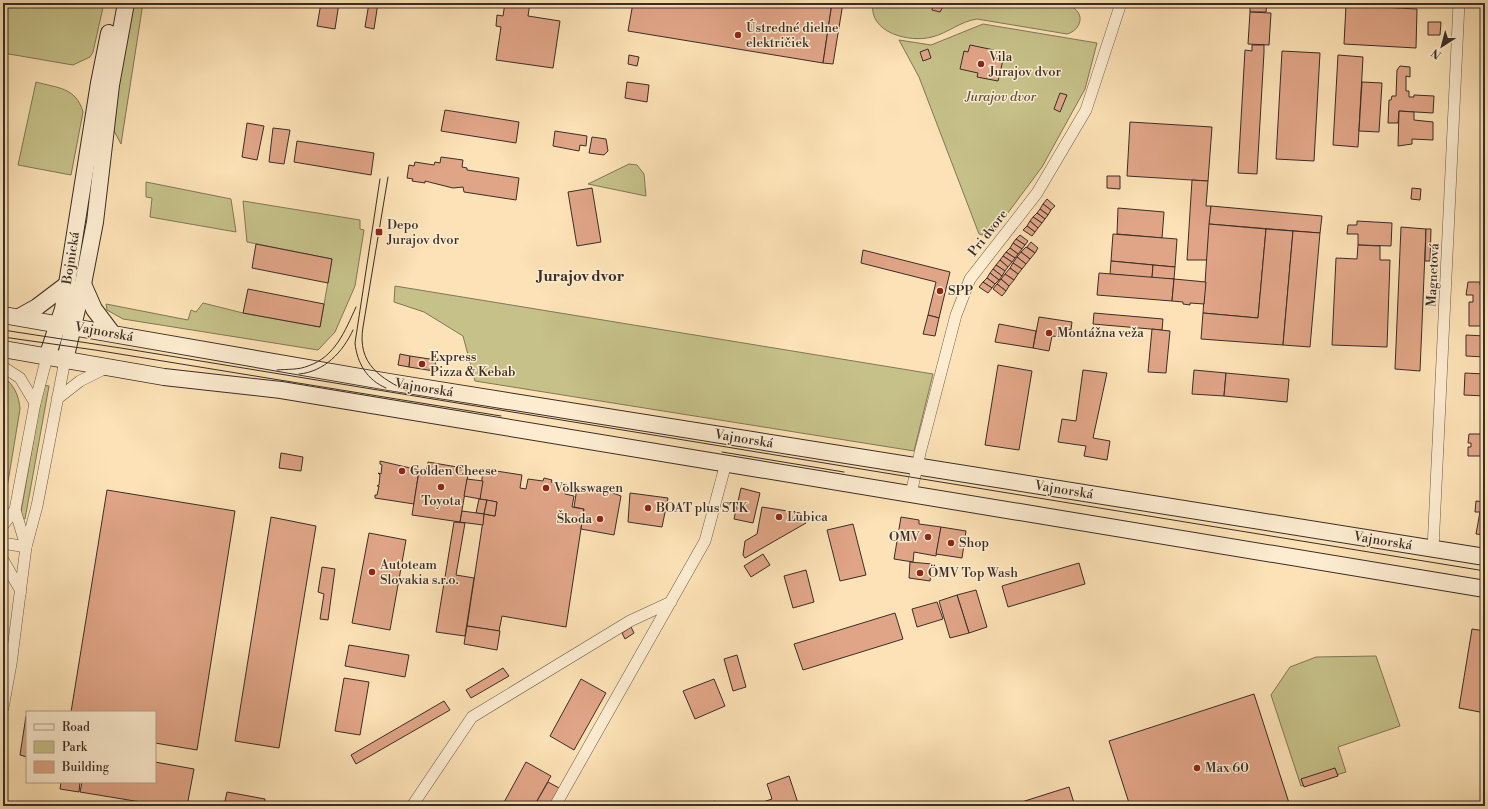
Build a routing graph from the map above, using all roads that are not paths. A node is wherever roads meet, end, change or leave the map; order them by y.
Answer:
1 (115, 3) edge
2 (126, 3) edge
3 (1121, 3) edge
4 (1459, 3) edge
5 (83, 284) junction
6 (66, 285) junction
7 (3, 315) edge
8 (19, 317) junction
9 (66, 325) junction
10 (112, 333) junction
11 (3, 349) edge
12 (47, 357) junction
13 (65, 360) junction
14 (3, 367) edge
15 (106, 368) junction
16 (57, 399) junction
17 (35, 403) junction
18 (726, 463) junction
19 (917, 466) junction
20 (911, 494) junction
21 (15, 510) junction
22 (3, 525) edge
23 (3, 543) edge
24 (26, 547) junction
25 (1433, 548) junction
26 (1485, 557) edge
27 (3, 560) edge
28 (1485, 589) edge
29 (21, 591) junction
30 (671, 602) junction
31 (3, 708) edge
32 (412, 806) edge
33 (556, 806) edge

1 - 6 main road, Bojnická
2 - 5 main road, Bojnická
3 - 19 street, Pri dvore
4 - 25 street, Magnetová
5 - 9 main road, Bojnická
5 - 10 main road
6 - 8 main road
6 - 9 main road, Bojnická
7 - 8 main road, Vajnorská
8 - 9 main road, Vajnorská
9 - 10 main road, Vajnorská
9 - 12 main road, Bojnická
9 - 13 main road, Bojnická
10 - 19 main road, Vajnorská
11 - 12 main road, Vajnorská
12 - 13 main road, Vajnorská
12 - 17 street, Bojnická
13 - 15 main road, Vajnorská
13 - 16 street, Bojnická
14 - 17 street
15 - 16 street
15 - 18 main road, Vajnorská
16 - 24 street, Bojnická
17 - 21 street, Bojnická
18 - 20 main road, Vajnorská
18 - 30 street
19 - 20 street, Pri dvore
19 - 25 main road, Vajnorská
20 - 28 main road, Vajnorská
21 - 22 street, Bojnická
21 - 24 street, Bojnická
23 - 24 street
24 - 29 street, Bojnická
25 - 26 main road, Vajnorská
27 - 29 street
29 - 31 street, Bojnická
30 - 32 street
30 - 33 street

